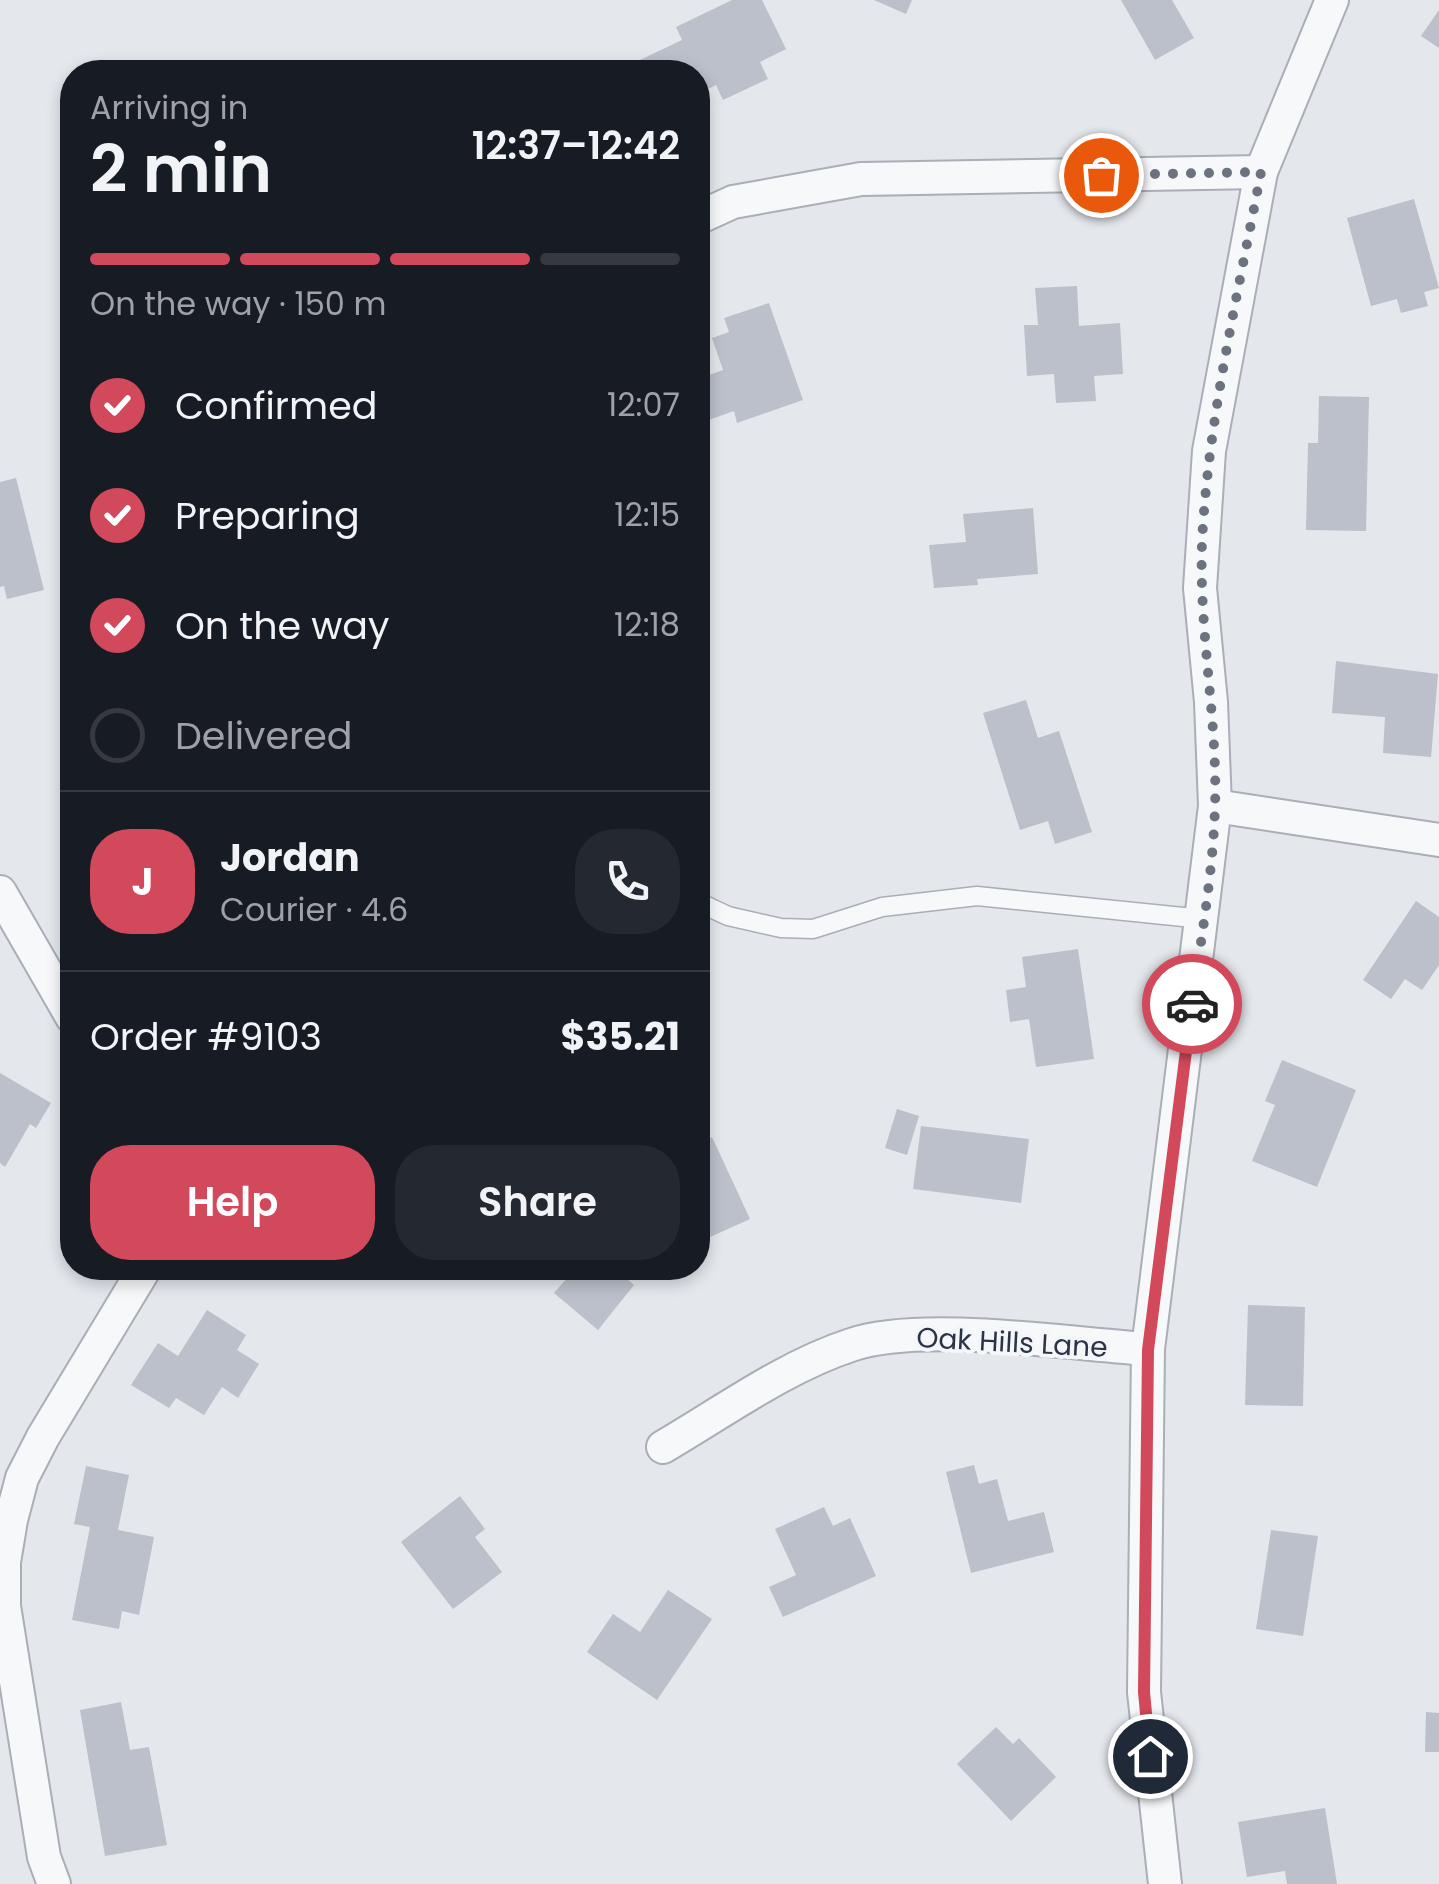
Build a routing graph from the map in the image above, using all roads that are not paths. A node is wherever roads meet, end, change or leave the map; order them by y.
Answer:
1 (1332, 0) edge
2 (1261, 172) junction
3 (710, 213) edge
4 (1215, 806) junction
5 (1439, 840) edge
6 (0, 892) edge
7 (710, 908) edge
8 (1203, 919) junction
9 (60, 996) edge
10 (138, 1280) edge
11 (1148, 1350) junction
12 (663, 1447) dead end
13 (54, 1884) edge
14 (1165, 1884) edge

1 - 2 street
2 - 3 street
2 - 4 street
4 - 5 street
4 - 8 street
6 - 9 street
7 - 8 lane
8 - 11 street
10 - 13 street
11 - 12 street, Oak Hills Lane
11 - 14 street

